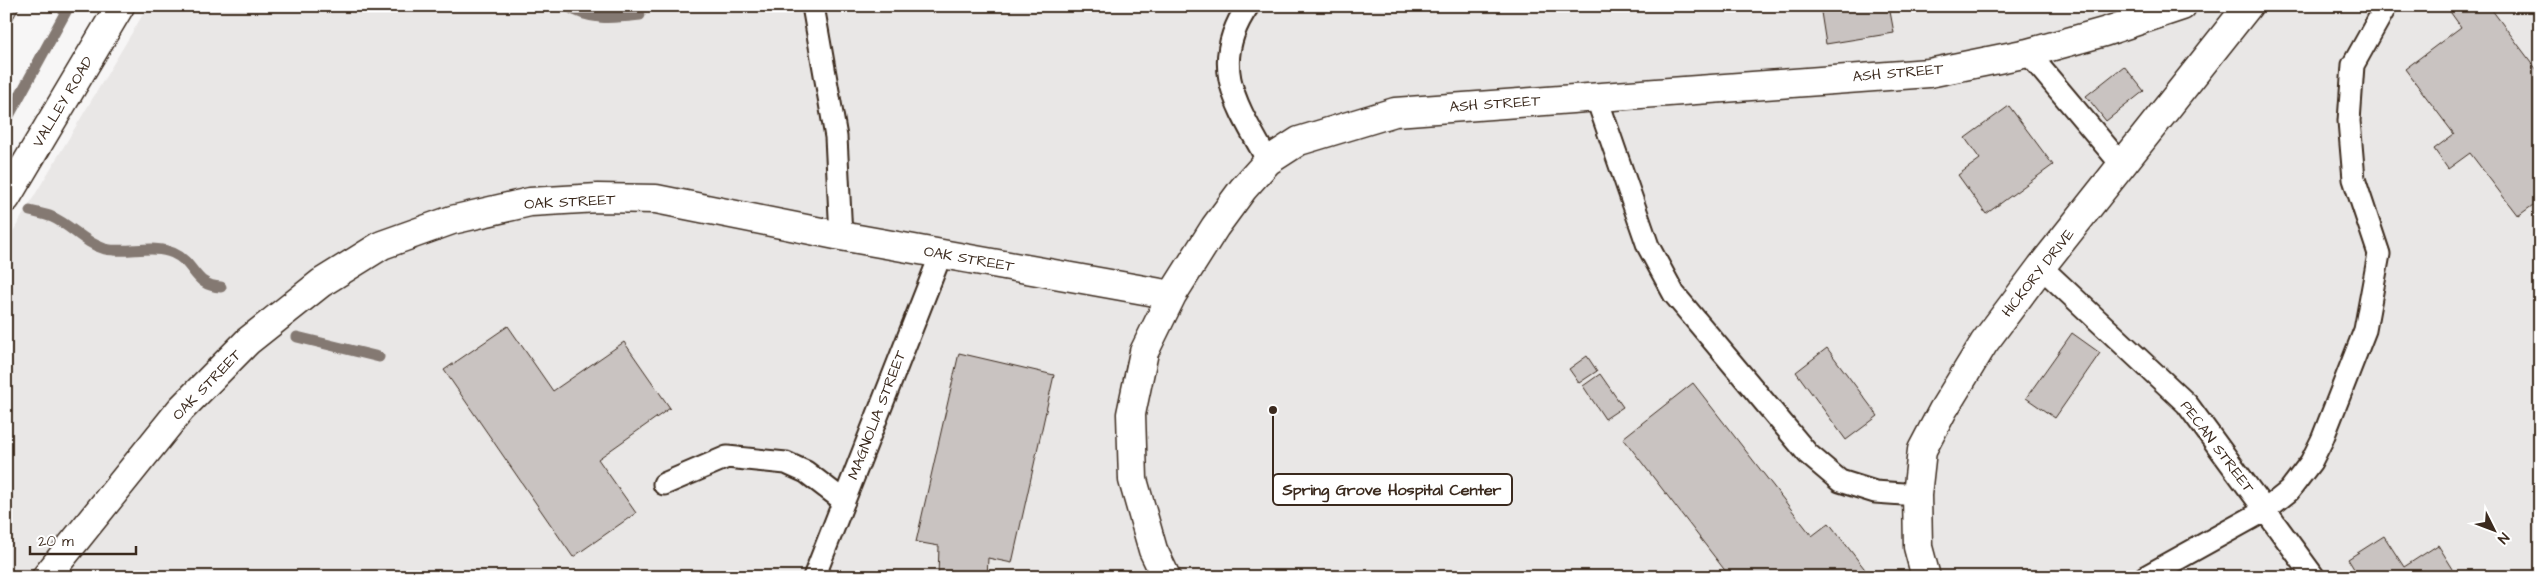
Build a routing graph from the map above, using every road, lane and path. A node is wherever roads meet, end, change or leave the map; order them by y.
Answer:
1 (120, 6) edge
2 (813, 6) edge
3 (1248, 6) edge
4 (2182, 6) edge
5 (2248, 6) edge
6 (2386, 6) edge
7 (2028, 53) junction
8 (1596, 96) junction
9 (1268, 161) junction
10 (2122, 166) junction
11 (6, 198) edge
12 (841, 236) junction
13 (941, 254) junction
14 (2041, 267) junction
15 (1172, 295) junction
16 (664, 484) dead end
17 (1916, 495) junction
18 (844, 500) junction
19 (2264, 511) junction
20 (46, 577) edge
21 (814, 577) edge
22 (1166, 577) edge
23 (1926, 577) edge
24 (2145, 577) edge
25 (2314, 577) edge

1 - 11 street, VALLEY ROAD
2 - 12 lane
3 - 9 lane
4 - 7 street, ASH STREET
5 - 10 street, HICKORY DRIVE
6 - 19 lane
7 - 8 street, ASH STREET
7 - 10 lane
8 - 9 street, ASH STREET
8 - 17 lane
9 - 15 street, ASH STREET
10 - 14 street, HICKORY DRIVE
12 - 13 street, OAK STREET
12 - 20 street, OAK STREET
13 - 15 street, OAK STREET
13 - 18 lane, MAGNOLIA STREET
14 - 17 street, HICKORY DRIVE
14 - 19 lane, PECAN STREET
15 - 22 street, ASH STREET
16 - 18 lane
17 - 23 street, HICKORY DRIVE
18 - 21 lane, MAGNOLIA STREET
19 - 24 lane
19 - 25 lane, PECAN STREET

